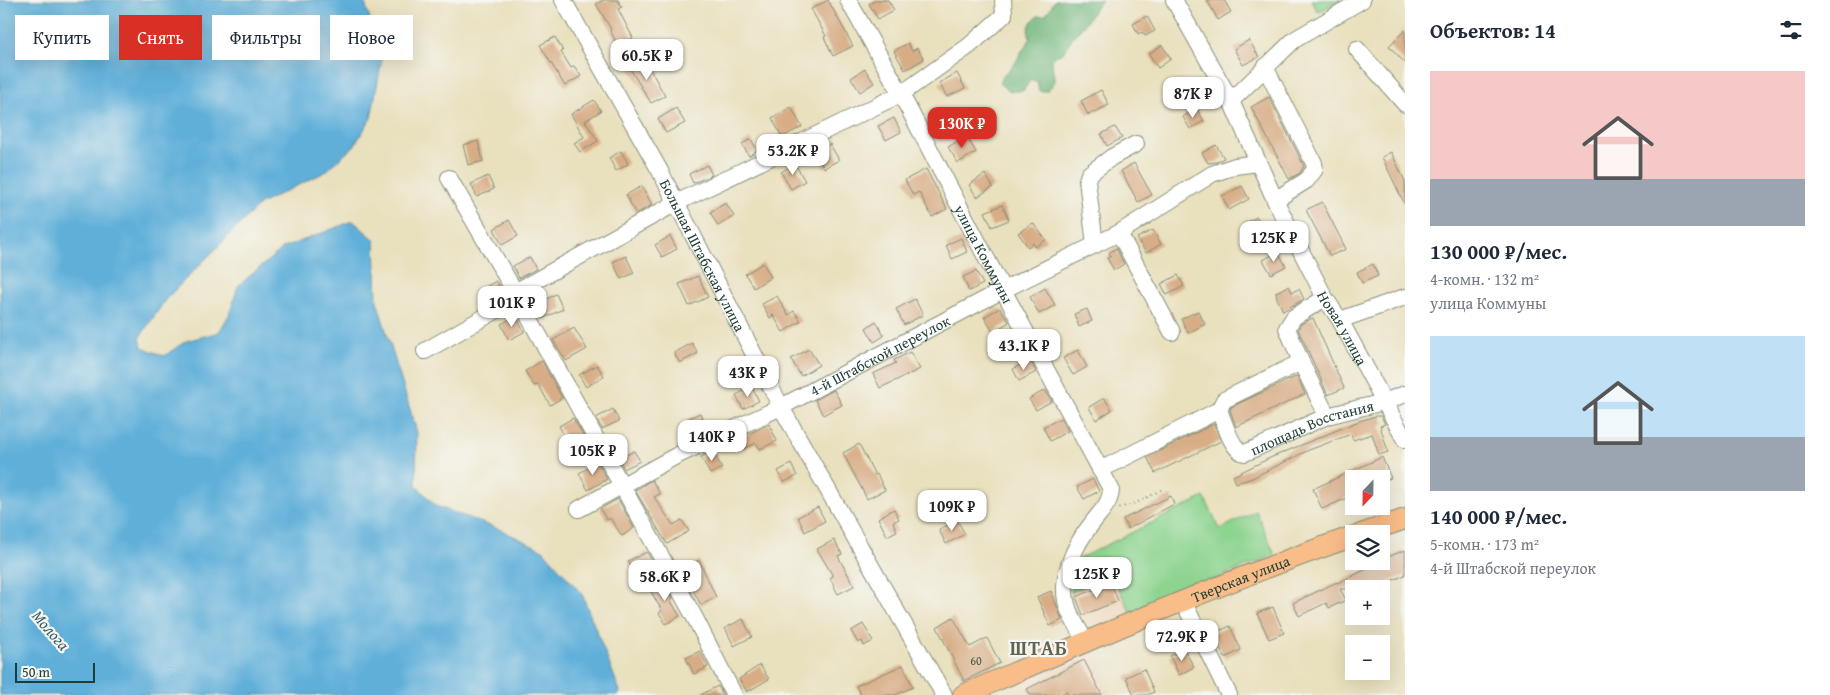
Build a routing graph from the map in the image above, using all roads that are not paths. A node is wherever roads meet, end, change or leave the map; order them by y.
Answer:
1 (563, 0) edge
2 (848, 0) edge
3 (1003, 0) edge
4 (1174, 0) edge
5 (1362, 0) edge
6 (1357, 49) dead end
7 (1265, 67) junction
8 (901, 94) junction
9 (1231, 101) junction
10 (1405, 104) edge
11 (1136, 144) dead end
12 (1258, 164) junction
13 (449, 178) dead end
14 (1274, 200) junction
15 (676, 203) junction
16 (1119, 233) junction
17 (1095, 245) junction
18 (1003, 290) junction
19 (514, 292) junction
20 (1405, 297) edge
21 (1325, 298) junction
22 (1340, 320) junction
23 (1172, 332) dead end
24 (425, 351) dead end
25 (1302, 362) junction
26 (1405, 394) edge
27 (1384, 402) junction
28 (781, 407) junction
29 (1219, 410) junction
30 (1327, 416) junction
31 (1405, 440) edge
32 (1100, 470) junction
33 (620, 486) junction
34 (579, 510) dead end
35 (1405, 519) edge
36 (1387, 525) edge
37 (1345, 539) edge
38 (1183, 601) junction
39 (1086, 642) junction
40 (734, 695) edge
41 (944, 695) edge
42 (963, 695) edge
43 (1230, 695) edge

1 - 15 street, Большая Штабская улица
2 - 8 street, улица Коммуны
3 - 8 street
4 - 9 street, Новая улица
5 - 7 street
6 - 10 street
7 - 9 street
7 - 14 street
8 - 15 street
8 - 18 street, улица Коммуны
9 - 12 street, Новая улица
11 - 17 street
12 - 14 street, Новая улица
12 - 16 street, 4-й Штабской переулок
13 - 19 street
14 - 21 street, Новая улица
15 - 19 street
15 - 28 street, Большая Штабская улица
16 - 17 street, 4-й Штабской переулок
16 - 23 street
17 - 18 street, 4-й Штабской переулок
18 - 28 street, 4-й Штабской переулок
18 - 32 street, улица Коммуны
19 - 24 street
19 - 33 street
20 - 22 street
21 - 22 street, Новая улица
21 - 25 street
22 - 27 street, Новая улица
25 - 29 street
25 - 30 street
26 - 27 street, площадь Восстания
27 - 30 street, площадь Восстания
27 - 31 street, Новая улица
28 - 33 street, 4-й Штабской переулок
28 - 41 street, Большая Штабская улица
29 - 30 street, площадь Восстания
29 - 32 street
32 - 39 street, улица Коммуны
33 - 34 street, 4-й Штабской переулок
33 - 40 street
35 - 36 main road
37 - 38 main road, Тверская улица
38 - 39 main road, Тверская улица
38 - 43 street
39 - 42 main road, Тверская улица

